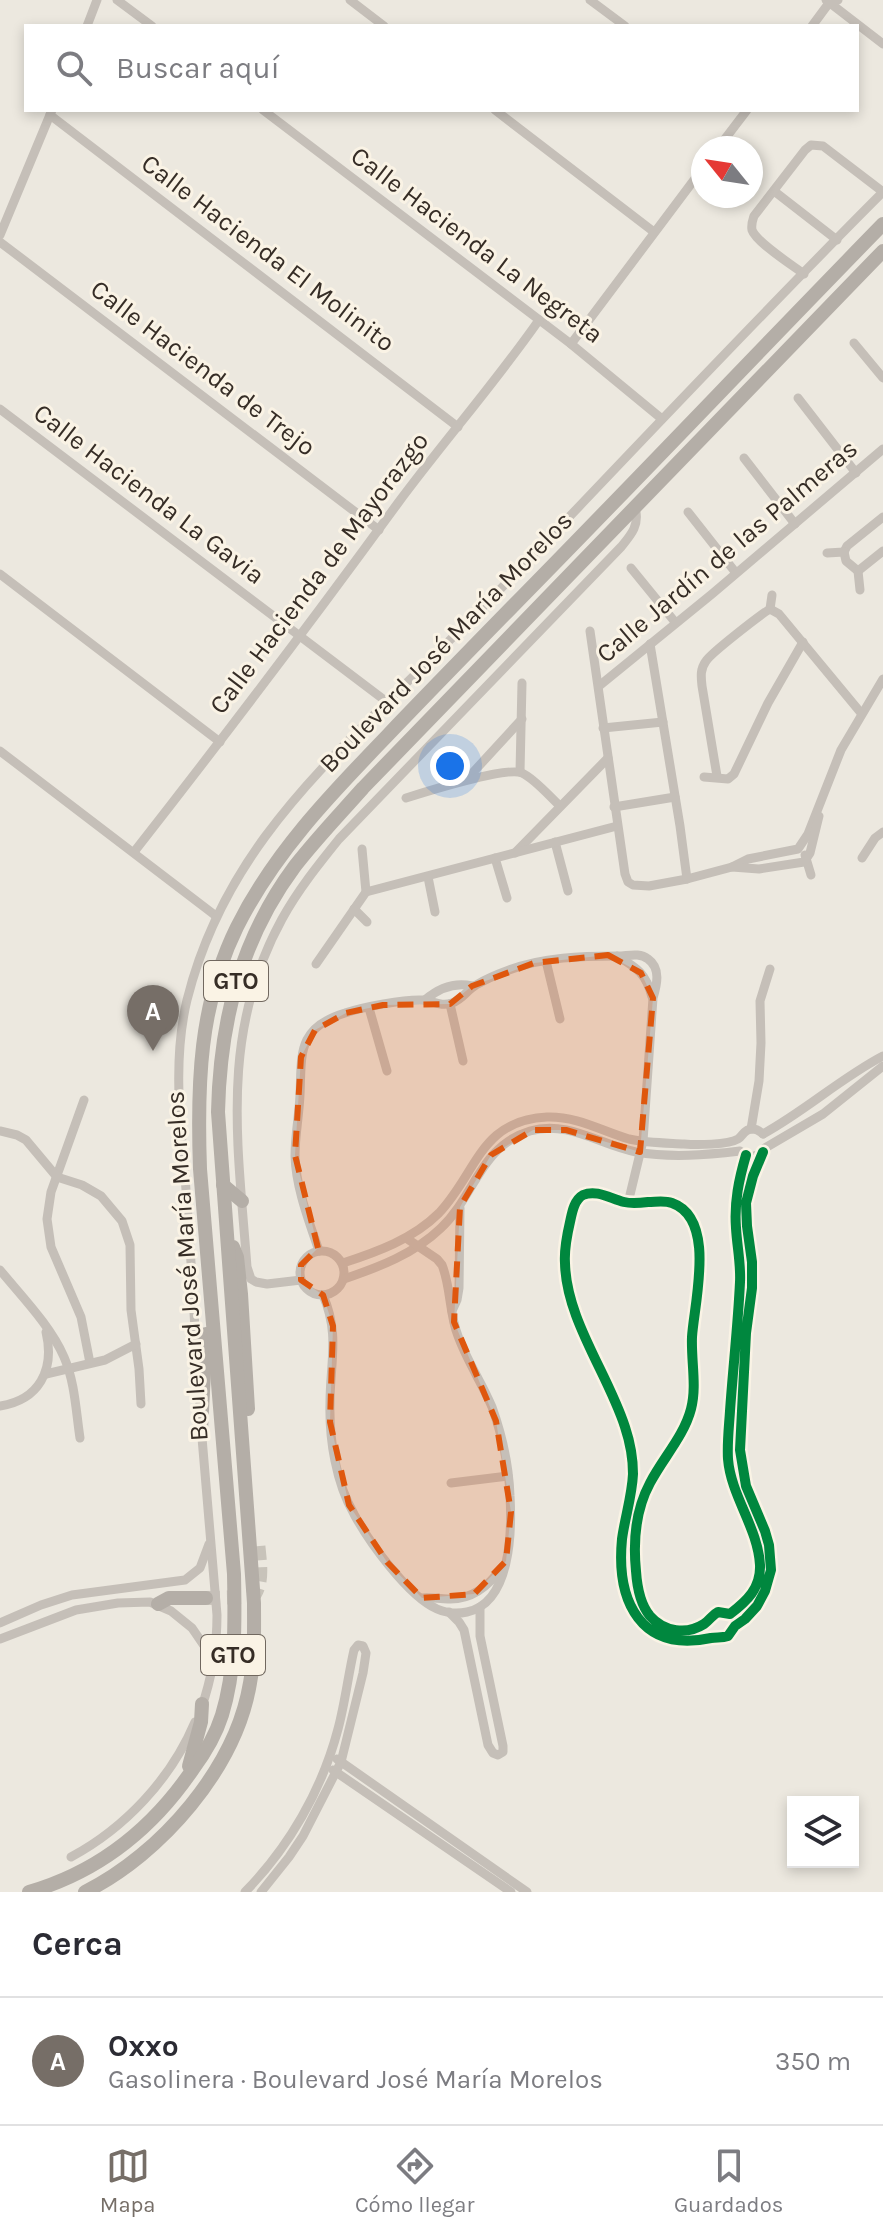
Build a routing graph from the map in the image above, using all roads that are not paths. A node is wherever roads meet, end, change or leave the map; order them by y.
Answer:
1 (97, 0) edge
2 (117, 0) edge
3 (350, 0) edge
4 (590, 0) edge
5 (831, 1) edge
6 (88, 24) edge
7 (149, 24) edge
8 (381, 24) edge
9 (622, 24) edge
10 (814, 24) edge
11 (859, 24) edge
12 (859, 24) edge
13 (883, 44) edge
14 (51, 112) edge
15 (266, 112) edge
16 (498, 112) edge
17 (743, 112) edge
18 (726, 136) edge
19 (691, 184) edge
20 (774, 191) junction
21 (883, 192) edge
22 (883, 224) edge
23 (654, 232) junction
24 (0, 235) edge
25 (837, 240) junction
26 (0, 242) edge
27 (883, 251) edge
28 (804, 274) junction
29 (539, 320) junction
30 (854, 343) dead end
31 (571, 344) junction
32 (883, 378) edge
33 (798, 398) dead end
34 (0, 409) edge
35 (662, 419) junction
36 (458, 427) junction
37 (883, 449) edge
38 (744, 458) dead end
39 (856, 473) junction
40 (635, 508) junction
41 (688, 512) dead end
42 (883, 517) edge
43 (795, 524) junction
44 (379, 530) junction
45 (883, 551) edge
46 (844, 552) junction
47 (827, 553) dead end
48 (631, 568) dead end
49 (858, 571) junction
50 (736, 573) junction
51 (0, 574) edge
52 (860, 590) dead end
53 (772, 595) dead end
54 (770, 609) junction
55 (675, 622) junction
56 (590, 631) dead end
57 (300, 636) junction
58 (803, 642) junction
59 (650, 644) junction
60 (883, 679) edge
61 (522, 683) dead end
62 (599, 686) junction
63 (387, 702) junction
64 (861, 713) junction
65 (522, 719) junction
66 (663, 722) junction
67 (603, 728) junction
68 (220, 742) junction
69 (0, 751) edge
70 (608, 758) junction
71 (520, 772) junction
72 (717, 776) junction
73 (704, 777) dead end
74 (466, 780) junction
75 (675, 797) junction
76 (406, 798) dead end
77 (819, 804) junction
78 (560, 806) junction
79 (614, 807) junction
80 (617, 826) junction
81 (883, 832) edge
82 (555, 842) junction
83 (801, 845) junction
84 (362, 849) dead end
85 (134, 852) junction
86 (514, 854) junction
87 (495, 858) junction
88 (862, 858) dead end
89 (807, 860) junction
90 (732, 867) junction
91 (811, 875) dead end
92 (428, 877) junction
93 (687, 879) junction
94 (568, 891) dead end
95 (366, 892) junction
96 (507, 898) dead end
97 (354, 909) junction
98 (435, 912) dead end
99 (216, 916) junction
100 (367, 922) dead end
101 (546, 961) junction
102 (316, 964) dead end
103 (770, 969) dead end
104 (472, 986) junction
105 (425, 1000) junction
106 (450, 1004) junction
107 (369, 1008) junction
108 (560, 1019) dead end
109 (883, 1056) edge
110 (463, 1061) dead end
111 (883, 1066) edge
112 (387, 1071) dead end
113 (845, 1080) junction
114 (851, 1091) junction
115 (84, 1100) dead end
116 (816, 1101) junction
117 (823, 1114) junction
118 (751, 1129) junction
119 (0, 1131) edge
120 (763, 1134) junction
121 (494, 1137) junction
122 (739, 1138) junction
123 (643, 1141) junction
124 (501, 1146) junction
125 (764, 1150) junction
126 (640, 1152) junction
127 (743, 1153) junction
128 (57, 1177) junction
129 (223, 1185) junction
130 (242, 1201) junction
131 (628, 1203) junction
132 (460, 1207) junction
133 (226, 1238) junction
134 (406, 1238) junction
135 (418, 1247) junction
136 (319, 1251) junction
137 (369, 1254) junction
138 (343, 1263) junction
139 (373, 1269) junction
140 (0, 1270) edge
141 (209, 1274) junction
142 (344, 1279) junction
143 (301, 1280) junction
144 (323, 1295) junction
145 (452, 1311) junction
146 (44, 1325) junction
147 (136, 1344) junction
148 (90, 1363) junction
149 (67, 1367) junction
150 (46, 1374) junction
151 (141, 1404) dead end
152 (0, 1406) edge
153 (201, 1430) junction
154 (80, 1438) dead end
155 (508, 1476) junction
156 (451, 1483) dead end
157 (211, 1534) junction
158 (258, 1541) tunnel mouth
159 (506, 1561) junction
160 (134, 1586) junction
161 (206, 1598) tunnel mouth
162 (422, 1598) junction
163 (135, 1602) junction
164 (158, 1604) junction
165 (480, 1607) junction
166 (449, 1612) junction
167 (730, 1614) junction
168 (709, 1621) junction
169 (0, 1623) edge
170 (735, 1626) junction
171 (716, 1637) junction
172 (0, 1639) edge
173 (213, 1669) junction
174 (202, 1704) junction
175 (335, 1767) junction
176 (178, 1792) junction
177 (71, 1857) dead end
178 (255, 1882) junction
179 (265, 1891) edge
180 (29, 1892) edge
181 (85, 1892) edge
182 (245, 1892) edge
183 (511, 1892) edge
184 (527, 1892) edge

1 - 6 street
2 - 7 street
3 - 8 street
4 - 9 street
5 - 10 street
5 - 12 street
11 - 13 street
14 - 24 street
14 - 36 street, Calle Hacienda El Molinito
15 - 29 street, Calle Hacienda La Negreta
16 - 23 street
17 - 18 street
19 - 23 street
20 - 21 street
20 - 25 street
20 - 28 street
21 - 25 street
22 - 141 main road, Boulevard José María Morelos / GTO
23 - 31 street
25 - 28 street
26 - 44 street, Calle Hacienda de Trejo
27 - 40 main road, Boulevard José María Morelos / GTO
28 - 35 street
29 - 31 street, Calle Hacienda La Negreta
29 - 36 street, Calle Hacienda de Mayorazgo
30 - 32 street
31 - 35 street, Calle Hacienda La Negreta
33 - 39 street
34 - 57 street, Calle Hacienda La Gavia
35 - 63 street
36 - 44 street, Calle Hacienda de Mayorazgo
37 - 39 street, Calle Jardín de las Palmeras
38 - 43 street
39 - 43 street, Calle Jardín de las Palmeras
40 - 129 main road, Boulevard José María Morelos / GTO
40 - 130 street
41 - 50 street
42 - 46 street
43 - 50 street, Calle Jardín de las Palmeras
44 - 57 street, Calle Hacienda de Mayorazgo
45 - 49 street
46 - 47 street
46 - 49 street
48 - 55 street
49 - 52 street
50 - 55 street, Calle Jardín de las Palmeras
51 - 68 street
53 - 54 street
54 - 58 street
54 - 72 street
55 - 59 street, Calle Jardín de las Palmeras
56 - 62 street
57 - 63 street, Calle Hacienda La Gavia
57 - 68 street, Calle Hacienda de Mayorazgo
58 - 64 street
58 - 72 street
59 - 62 street, Calle Jardín de las Palmeras
59 - 66 street
60 - 64 street
61 - 65 street
62 - 67 street
63 - 99 street
64 - 77 street
65 - 71 street
65 - 74 street
66 - 67 street
66 - 75 street
67 - 70 street
68 - 85 street, Calle Hacienda de Mayorazgo
69 - 85 street
70 - 78 street
70 - 79 street
71 - 74 street
71 - 78 street
72 - 73 street
74 - 76 street
75 - 79 street
75 - 93 street
77 - 83 street
77 - 89 street
78 - 86 street
79 - 80 street
80 - 82 street
80 - 93 street
81 - 88 street
82 - 86 street
82 - 94 street
83 - 89 street
83 - 90 street
84 - 95 street
85 - 99 street
86 - 87 street
87 - 92 street
87 - 96 street
89 - 90 street
89 - 91 street
90 - 93 street
92 - 95 street
92 - 98 street
95 - 97 street
97 - 100 street
97 - 102 street
99 - 153 street
101 - 104 street
101 - 108 street
101 - 123 street
103 - 118 street
104 - 105 street
104 - 106 street
105 - 106 street
105 - 107 street
106 - 110 street
107 - 112 street
107 - 136 street
109 - 113 street
111 - 114 street
113 - 114 street
113 - 116 street
114 - 117 street
115 - 128 street
116 - 117 street
116 - 120 street
117 - 125 street
118 - 120 street
118 - 122 street
119 - 128 street
120 - 125 street
121 - 123 street
121 - 124 street
121 - 134 street
122 - 123 street
122 - 127 street
123 - 126 street
124 - 126 street
124 - 132 street
125 - 127 street
125 - 170 street
126 - 127 street
126 - 131 street
127 - 167 street
128 - 147 street
128 - 148 street
129 - 130 main road
129 - 133 main road, Boulevard José María Morelos / GTO
130 - 143 street
131 - 168 street
131 - 171 street
132 - 135 street
132 - 145 street
133 - 158 main road
133 - 181 main road, Boulevard José María Morelos / GTO
134 - 135 street
134 - 137 street
135 - 139 street
135 - 145 street
136 - 138 street
136 - 143 street
137 - 138 street
137 - 139 street
138 - 142 street
139 - 142 street
140 - 146 street
141 - 153 main road
141 - 176 main road, Boulevard José María Morelos / GTO
142 - 144 street
143 - 144 street
144 - 162 street
145 - 155 street
146 - 149 street
146 - 150 street
147 - 148 street
147 - 151 street
148 - 149 street
149 - 150 street
149 - 154 street
150 - 152 street
153 - 157 street
155 - 156 street
155 - 159 street
157 - 160 street
157 - 173 street
159 - 162 street
159 - 165 street
160 - 163 street
160 - 169 street
161 - 164 main road
162 - 166 street
163 - 164 street
163 - 172 street
164 - 173 street
165 - 166 street
165 - 166 street
167 - 168 street
167 - 170 street
168 - 171 street
170 - 171 street
173 - 174 street
174 - 176 main road
174 - 177 street
175 - 175 street
175 - 178 street
175 - 179 street
175 - 183 street
175 - 184 street
176 - 180 main road, Boulevard José María Morelos / GTO
178 - 179 street
178 - 182 street

